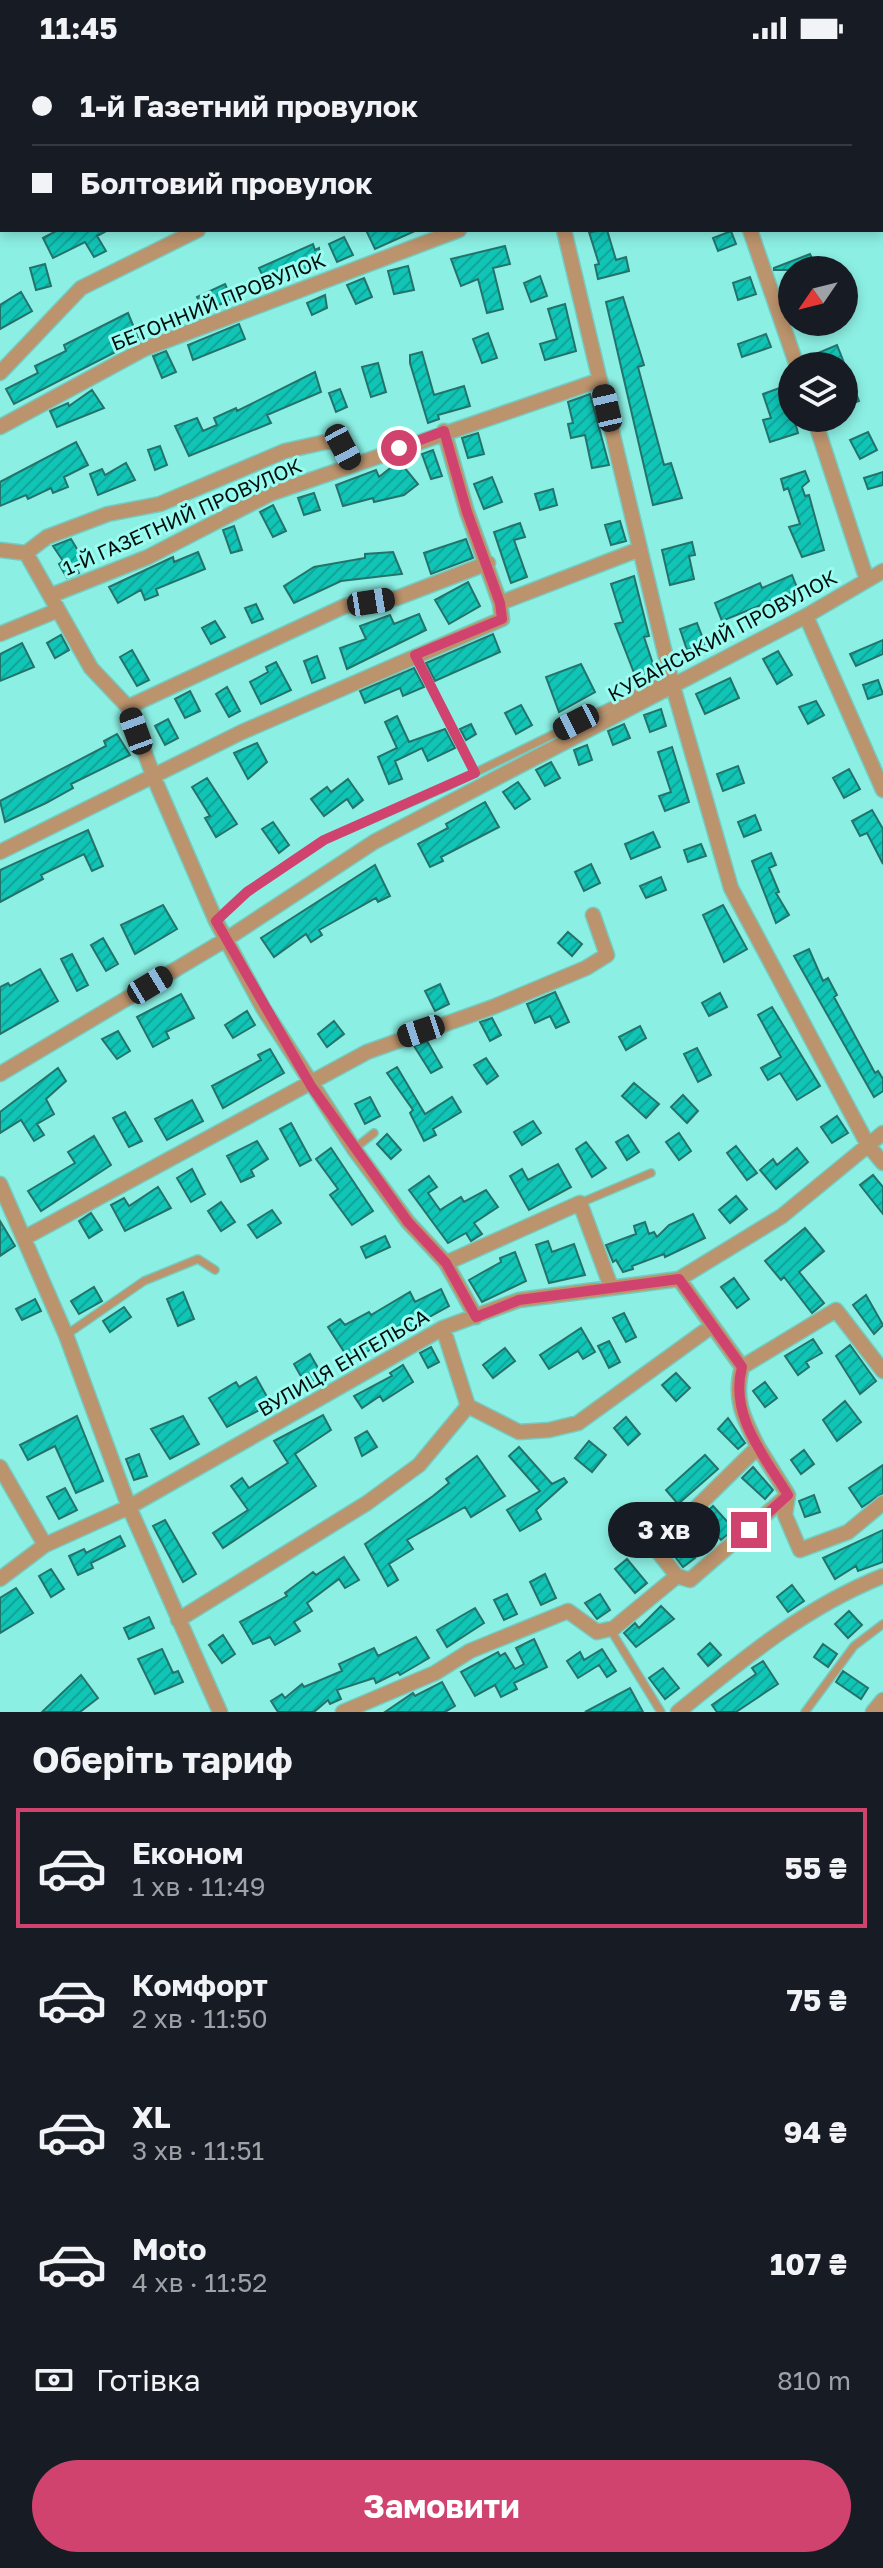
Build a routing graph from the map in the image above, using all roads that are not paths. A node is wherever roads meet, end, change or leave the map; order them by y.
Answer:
1 (194, 232) edge
2 (454, 232) edge
3 (564, 232) edge
4 (751, 232) edge
5 (792, 352) edge
6 (0, 373) edge
7 (600, 380) junction
8 (0, 427) edge
9 (444, 431) junction
10 (819, 432) edge
11 (353, 465) junction
12 (640, 549) junction
13 (0, 550) edge
14 (26, 553) junction
15 (488, 563) junction
16 (883, 571) edge
17 (867, 580) junction
18 (52, 595) junction
19 (500, 603) junction
20 (56, 611) junction
21 (806, 616) junction
22 (0, 634) edge
23 (415, 655) junction
24 (671, 680) junction
25 (128, 707) junction
26 (475, 773) junction
27 (154, 778) junction
28 (883, 790) edge
29 (0, 852) edge
30 (593, 915) dead end
31 (216, 921) junction
32 (225, 940) junction
33 (0, 1074) edge
34 (311, 1086) junction
35 (374, 1133) dead end
36 (883, 1133) edge
37 (868, 1145) junction
38 (354, 1149) junction
39 (883, 1163) edge
40 (651, 1173) dead end
41 (0, 1184) edge
42 (580, 1203) junction
43 (26, 1237) junction
44 (446, 1263) junction
45 (215, 1270) dead end
46 (679, 1279) junction
47 (611, 1287) junction
48 (476, 1317) junction
49 (712, 1326) junction
50 (443, 1328) junction
51 (66, 1335) junction
52 (742, 1367) junction
53 (883, 1371) edge
54 (468, 1406) junction
55 (758, 1447) junction
56 (0, 1467) edge
57 (788, 1495) junction
58 (883, 1503) edge
59 (129, 1507) junction
60 (45, 1545) junction
61 (677, 1576) junction
62 (883, 1576) edge
63 (0, 1579) edge
64 (178, 1620) junction
65 (883, 1624) edge
66 (610, 1629) junction
67 (883, 1700) edge
68 (220, 1712) edge
69 (343, 1712) edge
70 (661, 1712) edge
71 (678, 1712) edge
72 (805, 1712) edge
73 (873, 1712) edge

1 - 6 street
2 - 8 street, БЕТОННИЙ ПРОВУЛОК
3 - 7 street
4 - 5 street
7 - 9 street, 1-Й ГАЗЕТНИЙ ПРОВУЛОК
7 - 12 street
9 - 11 street, 1-Й ГАЗЕТНИЙ ПРОВУЛОК
9 - 15 street
10 - 17 street
11 - 14 street
11 - 18 street, 1-Й ГАЗЕТНИЙ ПРОВУЛОК
12 - 19 street
12 - 24 street
13 - 14 street
14 - 18 street
15 - 19 street
15 - 25 street
16 - 17 street, КУБАНСЬКИЙ ПРОВУЛОК
17 - 21 street, КУБАНСЬКИЙ ПРОВУЛОК
18 - 20 street
19 - 23 street
20 - 22 street
20 - 25 street
21 - 24 street, КУБАНСЬКИЙ ПРОВУЛОК
21 - 28 street
23 - 26 lane
23 - 27 street
24 - 26 lane
24 - 32 street, КУБАНСЬКИЙ ПРОВУЛОК
24 - 37 street
25 - 27 street
26 - 31 lane
27 - 29 street
27 - 31 street
30 - 34 street
31 - 32 street
32 - 33 street, КУБАНСЬКИЙ ПРОВУЛОК
32 - 34 street
34 - 38 street
34 - 43 street
35 - 38 lane
36 - 37 street, ВУЛИЦЯ ЕНГЕЛЬСА
37 - 39 street
37 - 46 street, ВУЛИЦЯ ЕНГЕЛЬСА
38 - 44 street
40 - 42 lane
41 - 43 street
42 - 44 street
42 - 47 street
43 - 51 street
44 - 48 street
45 - 51 lane
46 - 47 street, ВУЛИЦЯ ЕНГЕЛЬСА
46 - 49 street
47 - 48 street, ВУЛИЦЯ ЕНГЕЛЬСА
48 - 50 street, ВУЛИЦЯ ЕНГЕЛЬСА
49 - 52 street
49 - 54 street
50 - 54 street
50 - 59 street, ВУЛИЦЯ ЕНГЕЛЬСА
51 - 59 street
52 - 53 street
52 - 55 street
54 - 64 street
55 - 57 street
55 - 61 street
56 - 60 street
57 - 58 street
57 - 61 street
59 - 60 street, ВУЛИЦЯ ЕНГЕЛЬСА
59 - 64 street
60 - 63 street, ВУЛИЦЯ ЕНГЕЛЬСА
61 - 66 street
62 - 71 street
64 - 68 street
65 - 72 lane
66 - 69 street
66 - 70 lane
67 - 73 street

